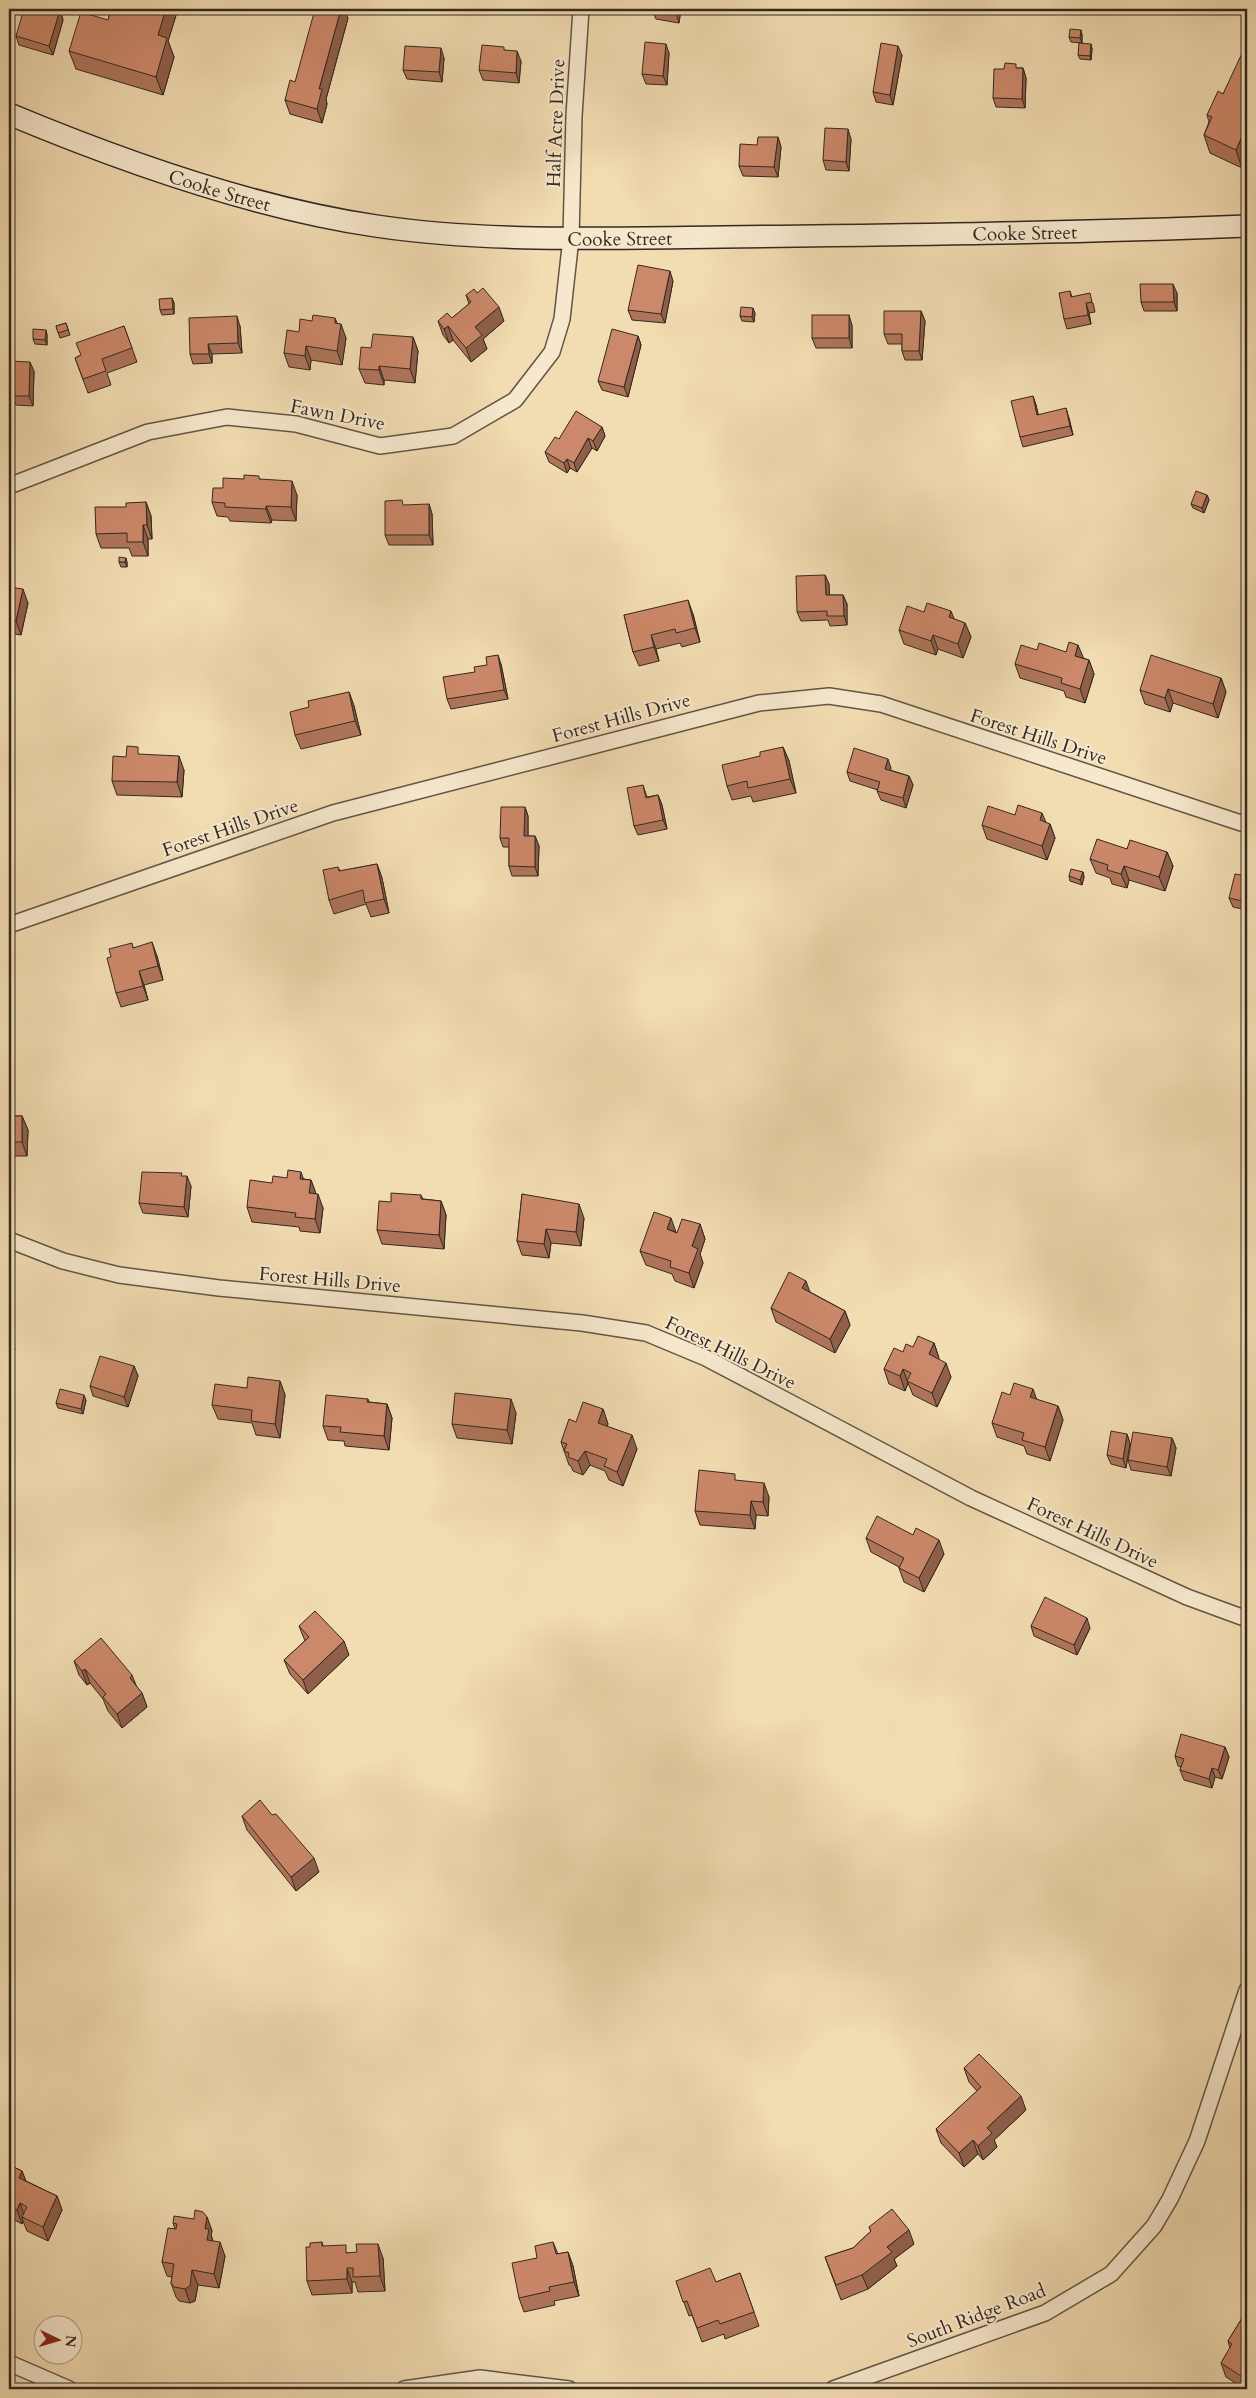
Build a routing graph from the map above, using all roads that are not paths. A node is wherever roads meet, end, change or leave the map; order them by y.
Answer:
1 (581, 9) edge
2 (9, 114) edge
3 (1247, 226) edge
4 (571, 238) junction
5 (9, 486) edge
6 (1247, 825) edge
7 (9, 925) edge
8 (9, 1240) edge
9 (1247, 1619) edge
10 (1247, 1990) edge
11 (9, 2363) edge
12 (69, 2389) edge
13 (404, 2389) edge
14 (569, 2389) edge
15 (833, 2389) edge

1 - 4 street, Half Acre Drive
2 - 4 main road, Cooke Street
3 - 4 main road, Cooke Street
4 - 5 street, Fawn Drive
6 - 7 street, Forest Hills Drive
8 - 9 street, Forest Hills Drive
10 - 15 street, South Ridge Road
11 - 12 street
13 - 14 street

